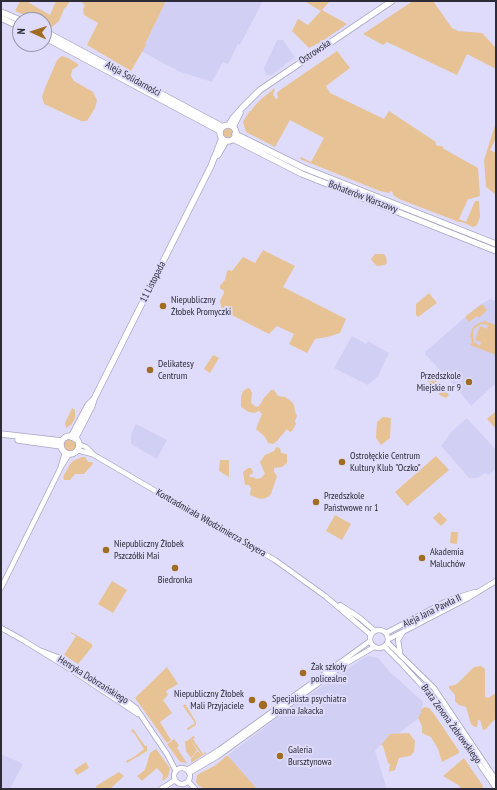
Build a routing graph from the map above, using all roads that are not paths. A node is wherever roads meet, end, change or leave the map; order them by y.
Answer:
1 (392, 1) edge
2 (1, 12) edge
3 (12, 17) edge
4 (1, 18) edge
5 (12, 23) edge
6 (52, 35) edge
7 (52, 42) edge
8 (226, 128) junction
9 (234, 136) junction
10 (224, 140) junction
11 (496, 244) edge
12 (496, 251) edge
13 (1, 434) edge
14 (1, 438) edge
15 (76, 442) junction
16 (62, 444) junction
17 (67, 453) junction
18 (496, 582) edge
19 (1, 588) edge
20 (479, 591) junction
21 (325, 596) junction
22 (1, 628) edge
23 (405, 630) junction
24 (375, 631) junction
25 (386, 633) junction
26 (371, 635) junction
27 (370, 641) junction
28 (388, 641) junction
29 (374, 647) junction
30 (384, 647) junction
31 (402, 656) junction
32 (167, 754) junction
33 (181, 768) junction
34 (176, 771) junction
35 (188, 772) junction
36 (175, 780) junction
37 (496, 780) edge
38 (186, 782) junction
39 (496, 788) edge
40 (161, 789) edge
41 (190, 789) edge
42 (195, 789) edge

1 - 8 main road, Ostrowska
2 - 3 main road
4 - 5 main road
6 - 8 main road, Aleja Solidarności
7 - 8 main road, Aleja Solidarności
8 - 9 main road
8 - 10 main road
9 - 10 main road
9 - 11 main road, Bohaterów Warszawy
9 - 12 main road, Bohaterów Warszawy
10 - 15 main road, 11 Listopada
13 - 16 main road
14 - 16 main road
15 - 16 main road
15 - 17 main road
15 - 21 street, Kontradmirała Włodzimierza Steyera
16 - 17 main road
17 - 19 street
18 - 20 street, Aleja Jana Pawła II
20 - 23 street, Aleja Jana Pawła II
20 - 25 street, Aleja Jana Pawła II
21 - 24 street, Kontradmirała Włodzimierza Steyera
21 - 26 street, Kontradmirała Włodzimierza Steyera
22 - 32 street, Henryka Dobrzańskiego
23 - 28 street, Aleja Jana Pawła II
23 - 31 street
24 - 25 street
24 - 26 street
25 - 28 street
26 - 27 street
27 - 29 street
27 - 35 street
28 - 30 street
28 - 31 street, Brata Zenona Żebrowskiego
29 - 30 street
29 - 35 street
30 - 39 street, Brata Zenona Żebrowskiego
31 - 37 street, Brata Zenona Żebrowskiego
32 - 33 street, Henryka Dobrzańskiego
32 - 34 street, Henryka Dobrzańskiego
33 - 34 street
33 - 35 street
34 - 36 street
35 - 38 street
36 - 38 street
36 - 40 street
38 - 41 street
38 - 42 street

